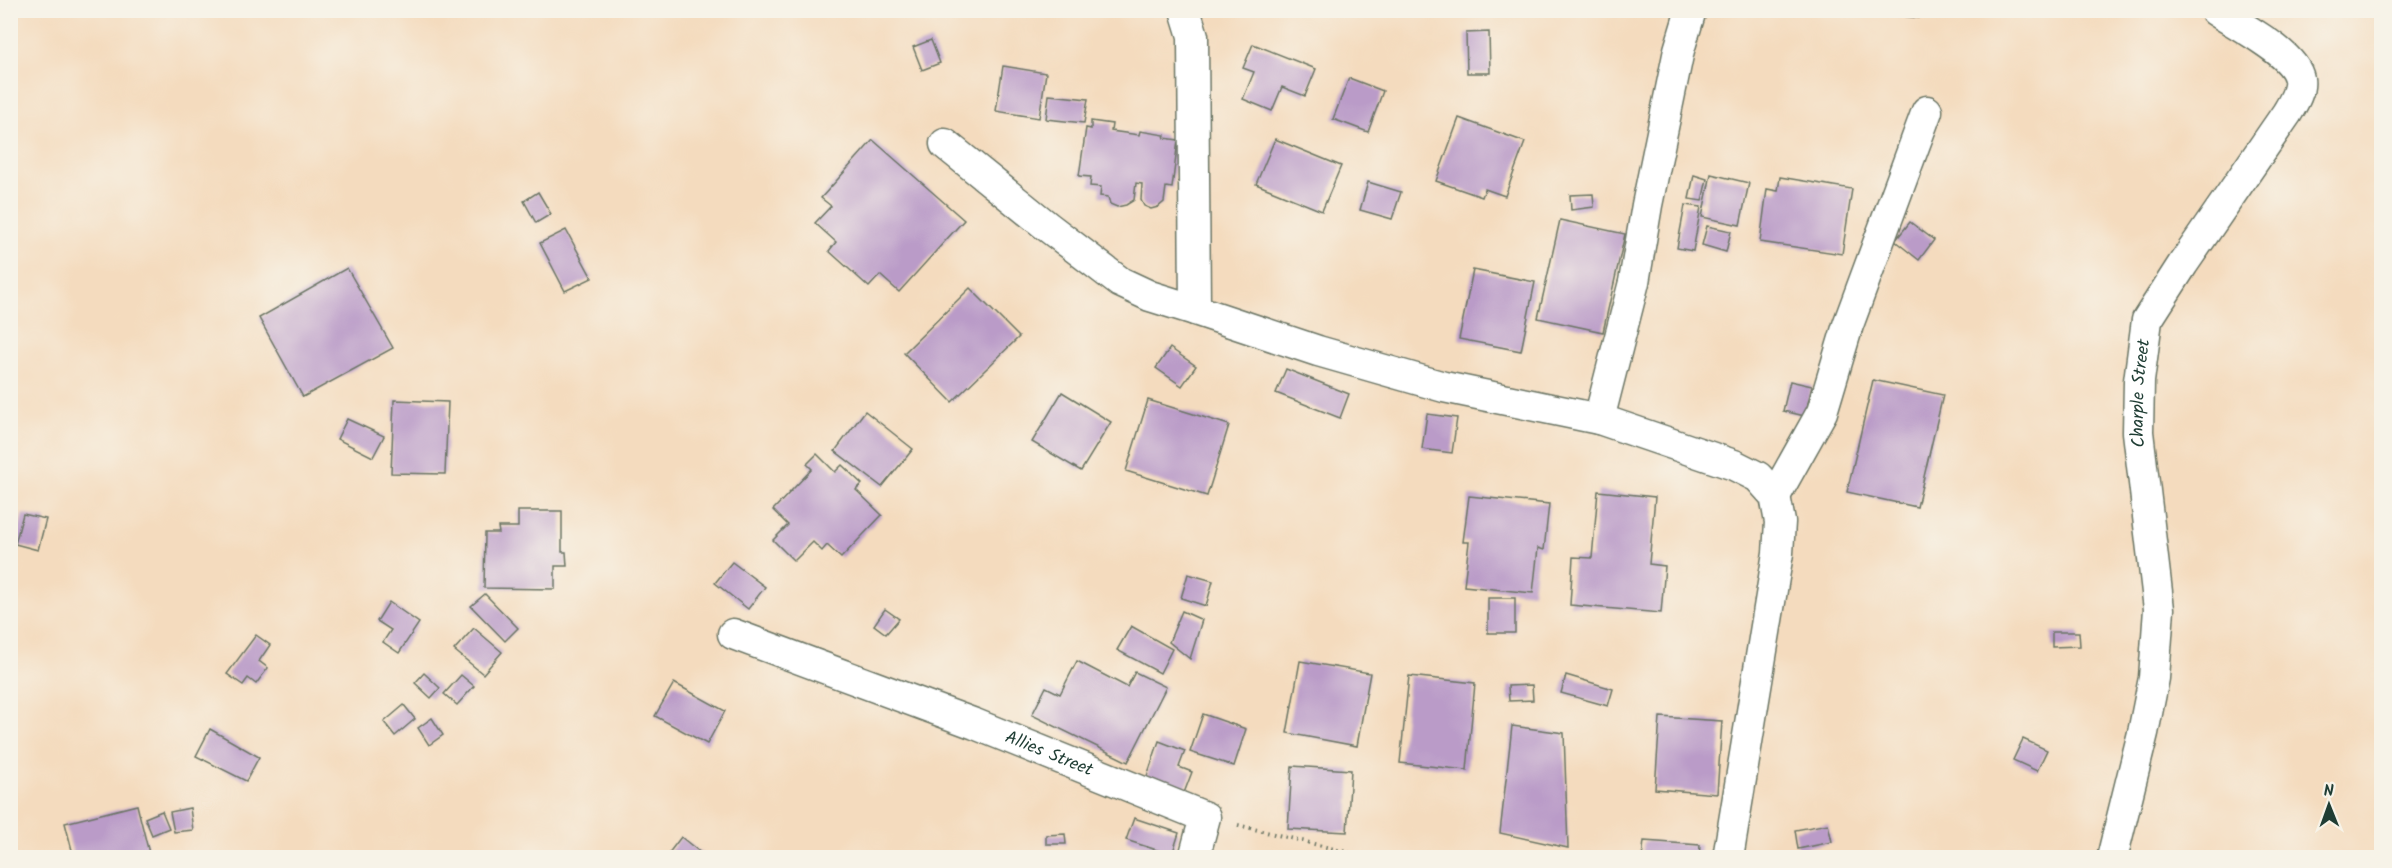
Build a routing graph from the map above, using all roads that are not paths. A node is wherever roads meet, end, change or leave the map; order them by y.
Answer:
1 (1185, 10) edge
2 (1691, 10) edge
3 (2215, 10) edge
4 (1927, 111) dead end
5 (945, 144) dead end
6 (1195, 310) junction
7 (1599, 419) junction
8 (1774, 496) junction
9 (733, 634) dead end
10 (1194, 858) edge
11 (1728, 858) edge
12 (2112, 858) edge

1 - 6 street
2 - 7 street
3 - 12 street, Charple Street
4 - 8 street
5 - 6 street
6 - 7 street
7 - 8 street
8 - 11 street
9 - 10 street, Allies Street

